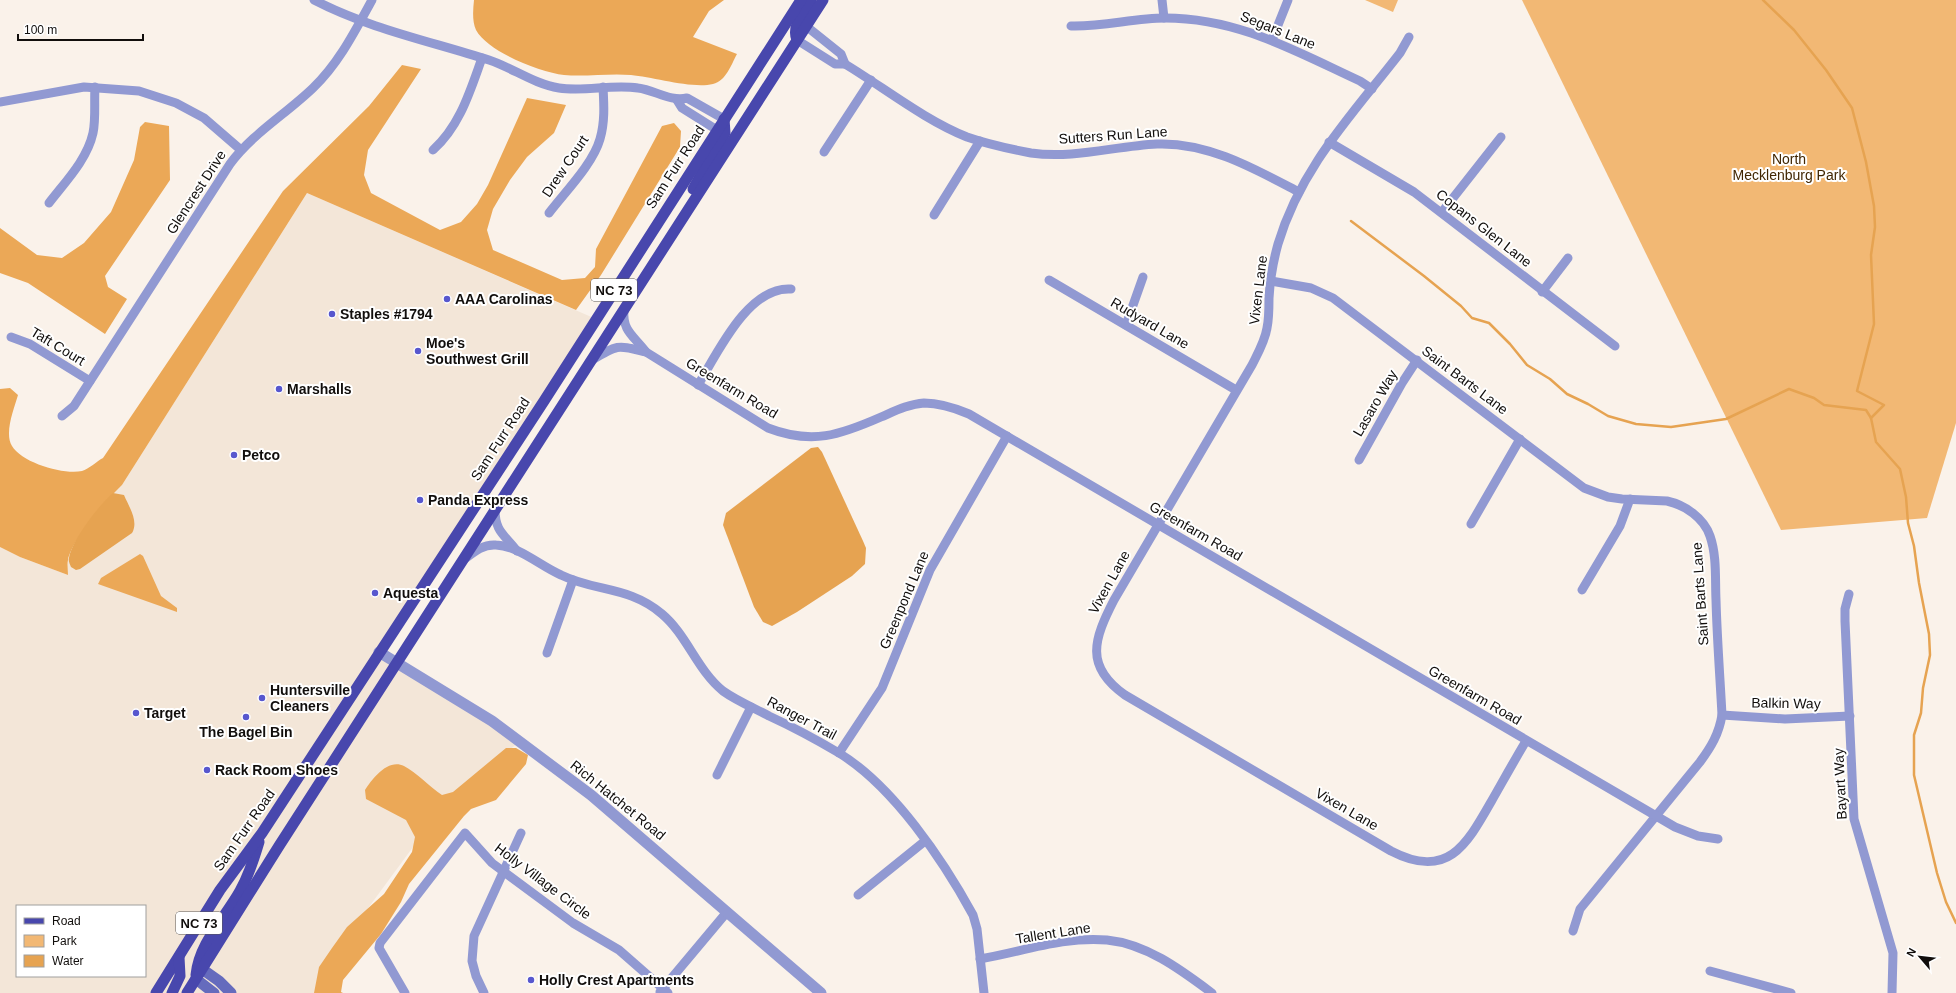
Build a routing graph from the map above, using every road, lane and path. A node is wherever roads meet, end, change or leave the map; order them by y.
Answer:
1 (314, 0) edge
2 (372, 0) edge
3 (801, 0) edge
4 (811, 0) edge
5 (823, 0) edge
6 (1162, 0) edge
7 (1288, 0) edge
8 (1164, 18) junction
9 (360, 22) junction
10 (806, 26) junction
11 (1071, 26) dead end
12 (1409, 37) dead end
13 (797, 40) junction
14 (1272, 40) junction
15 (482, 58) junction
16 (845, 64) junction
17 (871, 80) junction
18 (95, 87) junction
19 (603, 87) junction
20 (1372, 89) junction
21 (677, 100) junction
22 (0, 102) edge
23 (724, 119) junction
24 (717, 130) junction
25 (1501, 137) dead end
26 (980, 141) junction
27 (1329, 142) junction
28 (241, 150) junction
29 (433, 150) dead end
30 (824, 152) dead end
31 (1299, 192) junction
32 (49, 203) dead end
33 (1442, 212) junction
34 (549, 213) dead end
35 (934, 215) dead end
36 (1568, 258) dead end
37 (653, 263) junction
38 (1143, 277) dead end
39 (1049, 280) dead end
40 (1271, 281) junction
41 (791, 289) dead end
42 (1542, 292) junction
43 (624, 308) junction
44 (1126, 325) junction
45 (11, 337) dead end
46 (1615, 346) dead end
47 (646, 352) junction
48 (1417, 360) junction
49 (589, 362) junction
50 (90, 381) junction
51 (698, 385) junction
52 (1236, 390) junction
53 (62, 416) dead end
54 (1007, 436) junction
55 (1520, 439) junction
56 (1359, 460) dead end
57 (1630, 499) junction
58 (495, 509) junction
59 (1471, 524) dead end
60 (1159, 525) junction
61 (517, 551) junction
62 (463, 560) junction
63 (573, 580) junction
64 (1582, 590) dead end
65 (1849, 594) dead end
66 (380, 652) junction
67 (547, 653) dead end
68 (397, 663) junction
69 (751, 707) junction
70 (1722, 716) junction
71 (1850, 716) junction
72 (1526, 741) junction
73 (839, 753) junction
74 (717, 775) dead end
75 (1655, 815) junction
76 (262, 833) junction
77 (521, 833) dead end
78 (1718, 839) dead end
79 (926, 841) junction
80 (503, 871) junction
81 (858, 895) dead end
82 (727, 912) junction
83 (1573, 931) dead end
84 (179, 957) junction
85 (980, 959) junction
86 (202, 969) junction
87 (1710, 971) dead end
88 (196, 980) junction
89 (663, 991) edge
90 (156, 993) edge
91 (172, 993) edge
92 (187, 993) edge
93 (214, 993) edge
94 (231, 993) edge
95 (405, 993) edge
96 (484, 993) edge
97 (821, 993) edge
98 (984, 993) edge
99 (1212, 993) edge
100 (1791, 993) edge
101 (1892, 993) edge

1 - 9 street
2 - 9 street, Glencrest Drive
3 - 23 main road, Sam Furr Road / NC 73
4 - 13 main road
5 - 10 main road, NC 73
6 - 8 street
7 - 14 street
8 - 11 street, Segars Lane
8 - 14 street, Segars Lane
9 - 15 street
9 - 28 street, Glencrest Drive
10 - 13 main road, NC 73
10 - 16 street, Sutters Run Lane
12 - 20 street, Vixen Lane
13 - 16 street, Sutters Run Lane
13 - 37 main road, NC 73
14 - 20 street, Segars Lane
15 - 19 street
15 - 29 street
16 - 17 street, Sutters Run Lane
17 - 26 street, Sutters Run Lane
17 - 30 street
18 - 22 street
18 - 28 street
18 - 32 street
19 - 21 street
19 - 34 street, Drew Court
20 - 27 street, Vixen Lane
21 - 23 street
21 - 24 street
23 - 24 main road, Sam Furr Road / NC 73
23 - 37 main road
24 - 66 main road, Sam Furr Road / NC 73
25 - 33 street
26 - 31 street, Sutters Run Lane
26 - 35 street
27 - 31 street, Vixen Lane
27 - 33 street, Copans Glen Lane
28 - 50 street, Glencrest Drive
31 - 40 street, Vixen Lane
33 - 42 street, Copans Glen Lane
36 - 42 street
37 - 43 main road, NC 73
38 - 44 street
39 - 44 street, Rudyard Lane
40 - 48 street, Saint Barts Lane
40 - 52 street, Vixen Lane
41 - 51 street
42 - 46 street, Copans Glen Lane
43 - 47 street, Greenfarm Road
43 - 49 main road, NC 73
44 - 52 street, Rudyard Lane
45 - 50 street, Taft Court
47 - 49 street, Greenfarm Road
47 - 51 street, Greenfarm Road
48 - 55 street, Saint Barts Lane
48 - 56 street, Lasaro Way
49 - 58 main road, NC 73
50 - 53 street, Glencrest Drive
51 - 54 street, Greenfarm Road
52 - 60 street, Vixen Lane
54 - 60 street, Greenfarm Road
54 - 73 street, Greenpond Lane
55 - 57 street, Saint Barts Lane
55 - 59 street
57 - 64 street
57 - 70 street, Saint Barts Lane
58 - 61 street, Ranger Trail
58 - 62 main road, NC 73
60 - 72 street, Greenfarm Road
60 - 72 street, Vixen Lane
61 - 62 street, Ranger Trail
61 - 63 street, Ranger Trail
62 - 68 main road, NC 73
63 - 67 street
63 - 69 street, Ranger Trail
65 - 71 street, Bayart Way
66 - 68 street, Rich Hatchet Road
66 - 76 main road, Sam Furr Road / NC 73
68 - 82 street, Rich Hatchet Road
68 - 86 main road, NC 73
69 - 73 street, Ranger Trail
69 - 74 street
70 - 71 street, Balkin Way
70 - 75 street, Saint Barts Lane
71 - 101 street, Bayart Way
72 - 75 street, Greenfarm Road
73 - 79 street, Ranger Trail
75 - 78 street, Greenfarm Road
75 - 83 street, Saint Barts Lane
76 - 84 main road, Sam Furr Road / NC 73
76 - 88 main road
77 - 80 street
79 - 81 street
79 - 85 street, Ranger Trail
80 - 89 street, Holly Village Circle
80 - 95 street, Holly Village Circle
80 - 96 street
82 - 89 street
82 - 97 street, Rich Hatchet Road
84 - 90 main road, Sam Furr Road / NC 73
84 - 91 main road
85 - 98 street, Ranger Trail
85 - 99 street, Tallent Lane
86 - 88 main road, NC 73
86 - 94 main road
87 - 100 street
88 - 92 main road, NC 73
88 - 93 main road

